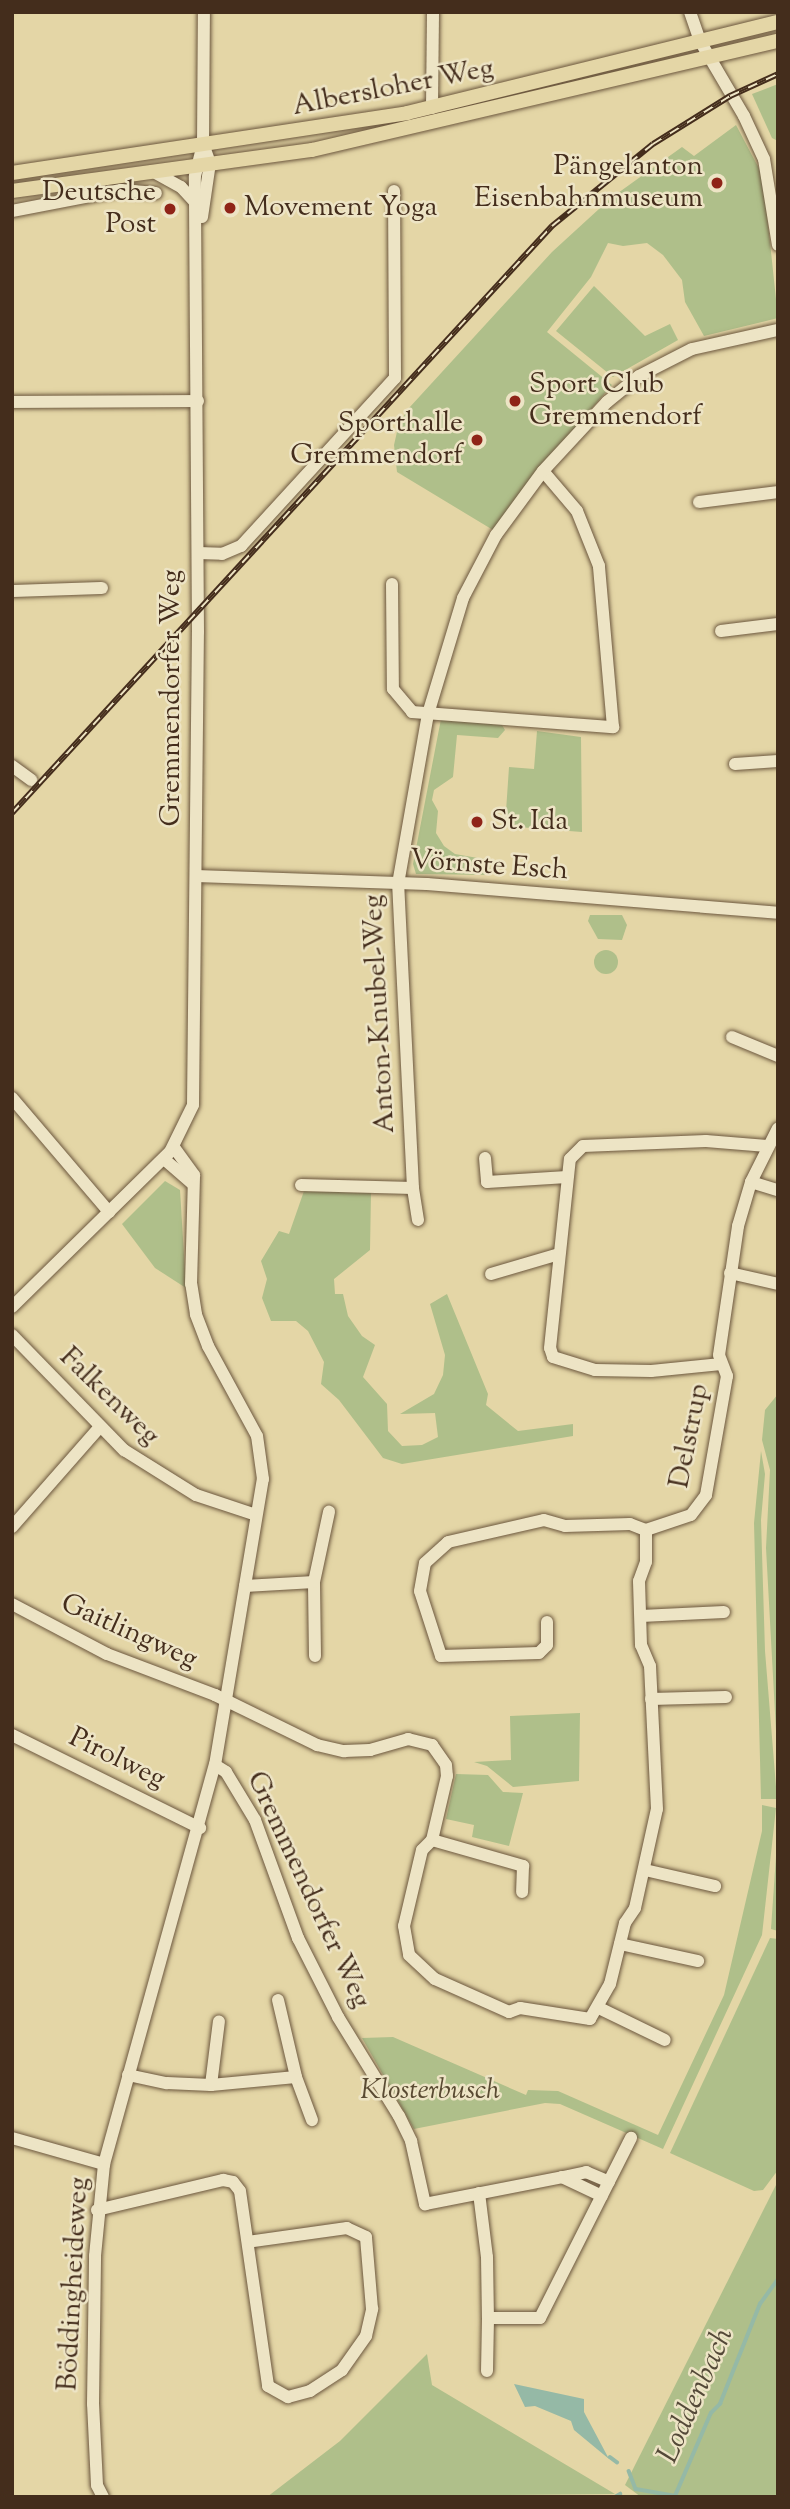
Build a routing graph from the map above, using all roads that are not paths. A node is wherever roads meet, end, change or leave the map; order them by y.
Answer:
1 (204, 12) edge
2 (433, 12) edge
3 (690, 12) edge
4 (778, 22) edge
5 (700, 41) junction
6 (778, 41) edge
7 (708, 57) junction
8 (432, 107) junction
9 (203, 144) junction
10 (203, 164) junction
11 (149, 169) junction
12 (127, 172) junction
13 (12, 173) edge
14 (121, 190) junction
15 (12, 191) edge
16 (394, 191) dead end
17 (156, 192) dead end
18 (195, 202) junction
19 (12, 211) edge
20 (198, 245) junction
21 (778, 245) edge
22 (778, 330) edge
23 (198, 401) junction
24 (12, 402) edge
25 (543, 471) junction
26 (778, 492) edge
27 (699, 502) dead end
28 (198, 553) junction
29 (392, 584) dead end
30 (102, 587) dead end
31 (12, 591) edge
32 (778, 624) edge
33 (721, 631) dead end
34 (428, 714) junction
35 (778, 761) edge
36 (735, 764) dead end
37 (12, 766) edge
38 (31, 780) dead end
39 (196, 876) junction
40 (398, 884) junction
41 (778, 913) edge
42 (732, 1037) dead end
43 (778, 1056) edge
44 (12, 1098) edge
45 (778, 1128) edge
46 (767, 1146) junction
47 (174, 1147) junction
48 (485, 1158) dead end
49 (164, 1159) junction
50 (567, 1177) junction
51 (192, 1182) junction
52 (751, 1182) junction
53 (300, 1185) dead end
54 (413, 1188) junction
55 (778, 1190) edge
56 (109, 1212) junction
57 (418, 1220) dead end
58 (559, 1254) junction
59 (730, 1273) junction
60 (491, 1274) dead end
61 (778, 1284) edge
62 (12, 1307) edge
63 (12, 1335) edge
64 (721, 1364) junction
65 (100, 1428) junction
66 (329, 1512) dead end
67 (256, 1516) junction
68 (12, 1527) edge
69 (646, 1531) junction
70 (314, 1582) junction
71 (244, 1586) junction
72 (12, 1604) edge
73 (724, 1612) dead end
74 (641, 1616) junction
75 (547, 1622) dead end
76 (315, 1656) dead end
77 (726, 1697) dead end
78 (651, 1699) junction
79 (228, 1702) junction
80 (12, 1735) edge
81 (215, 1765) junction
82 (200, 1828) junction
83 (432, 1840) junction
84 (645, 1870) junction
85 (715, 1886) dead end
86 (522, 1892) dead end
87 (620, 1944) junction
88 (698, 1961) dead end
89 (278, 2000) dead end
90 (599, 2008) junction
91 (219, 2021) dead end
92 (665, 2040) dead end
93 (128, 2075) junction
94 (296, 2077) junction
95 (211, 2085) junction
96 (312, 2120) dead end
97 (12, 2138) edge
98 (631, 2138) dead end
99 (104, 2164) junction
100 (562, 2177) junction
101 (609, 2182) junction
102 (480, 2193) junction
103 (602, 2196) junction
104 (97, 2210) junction
105 (248, 2242) junction
106 (488, 2318) junction
107 (487, 2371) dead end
108 (103, 2497) edge

1 - 9 street
2 - 8 street
3 - 5 street
4 - 5 main road, Albersloher Weg
5 - 7 street
5 - 8 main road, Albersloher Weg
6 - 7 main road, Albersloher Weg
7 - 10 main road, Albersloher Weg
7 - 21 street
8 - 9 main road, Albersloher Weg
9 - 10 street, Gremmendorfer Weg
9 - 13 main road, Albersloher Weg
10 - 11 main road, Albersloher Weg
10 - 18 street, Gremmendorfer Weg
10 - 20 street, Gremmendorfer Weg
11 - 12 main road, Albersloher Weg
11 - 18 street
12 - 14 street
12 - 15 main road, Albersloher Weg
14 - 17 street
14 - 19 street
16 - 28 street
18 - 20 street, Gremmendorfer Weg
20 - 23 street, Gremmendorfer Weg
22 - 25 street, Anton-Knubel-Weg
23 - 24 street
23 - 28 street, Gremmendorfer Weg
25 - 34 street, Anton-Knubel-Weg
25 - 34 street
26 - 27 street
28 - 39 street, Gremmendorfer Weg
29 - 34 street
30 - 31 street
32 - 33 street
34 - 40 street, Anton-Knubel-Weg
35 - 36 street
37 - 38 street
39 - 40 street, Vörnste Esch
39 - 47 street, Gremmendorfer Weg
40 - 41 street, Vörnste Esch
40 - 54 street, Anton-Knubel-Weg
42 - 43 street
44 - 56 street
45 - 46 street, Delstrup
46 - 50 street
46 - 52 street, Delstrup
47 - 49 street, Gremmendorfer Weg
47 - 51 street, Gremmendorfer Weg
48 - 50 street
49 - 51 street
49 - 56 street, Gremmendorfer Weg
50 - 58 street
51 - 67 street, Gremmendorfer Weg
52 - 55 street
52 - 59 street, Delstrup
53 - 54 street
54 - 57 street, Anton-Knubel-Weg
56 - 62 street, Gremmendorfer Weg
58 - 60 street
58 - 64 street
59 - 61 street
59 - 64 street, Delstrup
63 - 65 street, Falkenweg
64 - 69 street, Delstrup
65 - 67 street, Falkenweg
65 - 68 street
66 - 70 street
67 - 71 street, Gremmendorfer Weg
69 - 74 street
69 - 75 street
70 - 71 street
70 - 76 street
71 - 79 street, Gremmendorfer Weg
72 - 79 street, Gaitlingweg
73 - 74 street
74 - 78 street
77 - 78 street
78 - 84 street
79 - 81 street, Gremmendorfer Weg
79 - 83 street, Gaitlingweg
80 - 82 street, Pirolweg
81 - 82 street, Böddingheideweg
81 - 102 street, Gremmendorfer Weg
82 - 93 street, Böddingheideweg
83 - 86 street
83 - 90 street
84 - 85 street
84 - 87 street
87 - 88 street
87 - 90 street
89 - 94 street
90 - 92 street
91 - 95 street
93 - 95 street
93 - 99 street, Böddingheideweg
94 - 95 street
94 - 96 street
97 - 99 street
98 - 101 street
99 - 104 street, Böddingheideweg
100 - 101 street
100 - 102 street
100 - 103 street
101 - 103 street
102 - 106 street
103 - 106 street
104 - 105 street
104 - 108 street, Böddingheideweg
105 - 105 street
106 - 107 street

